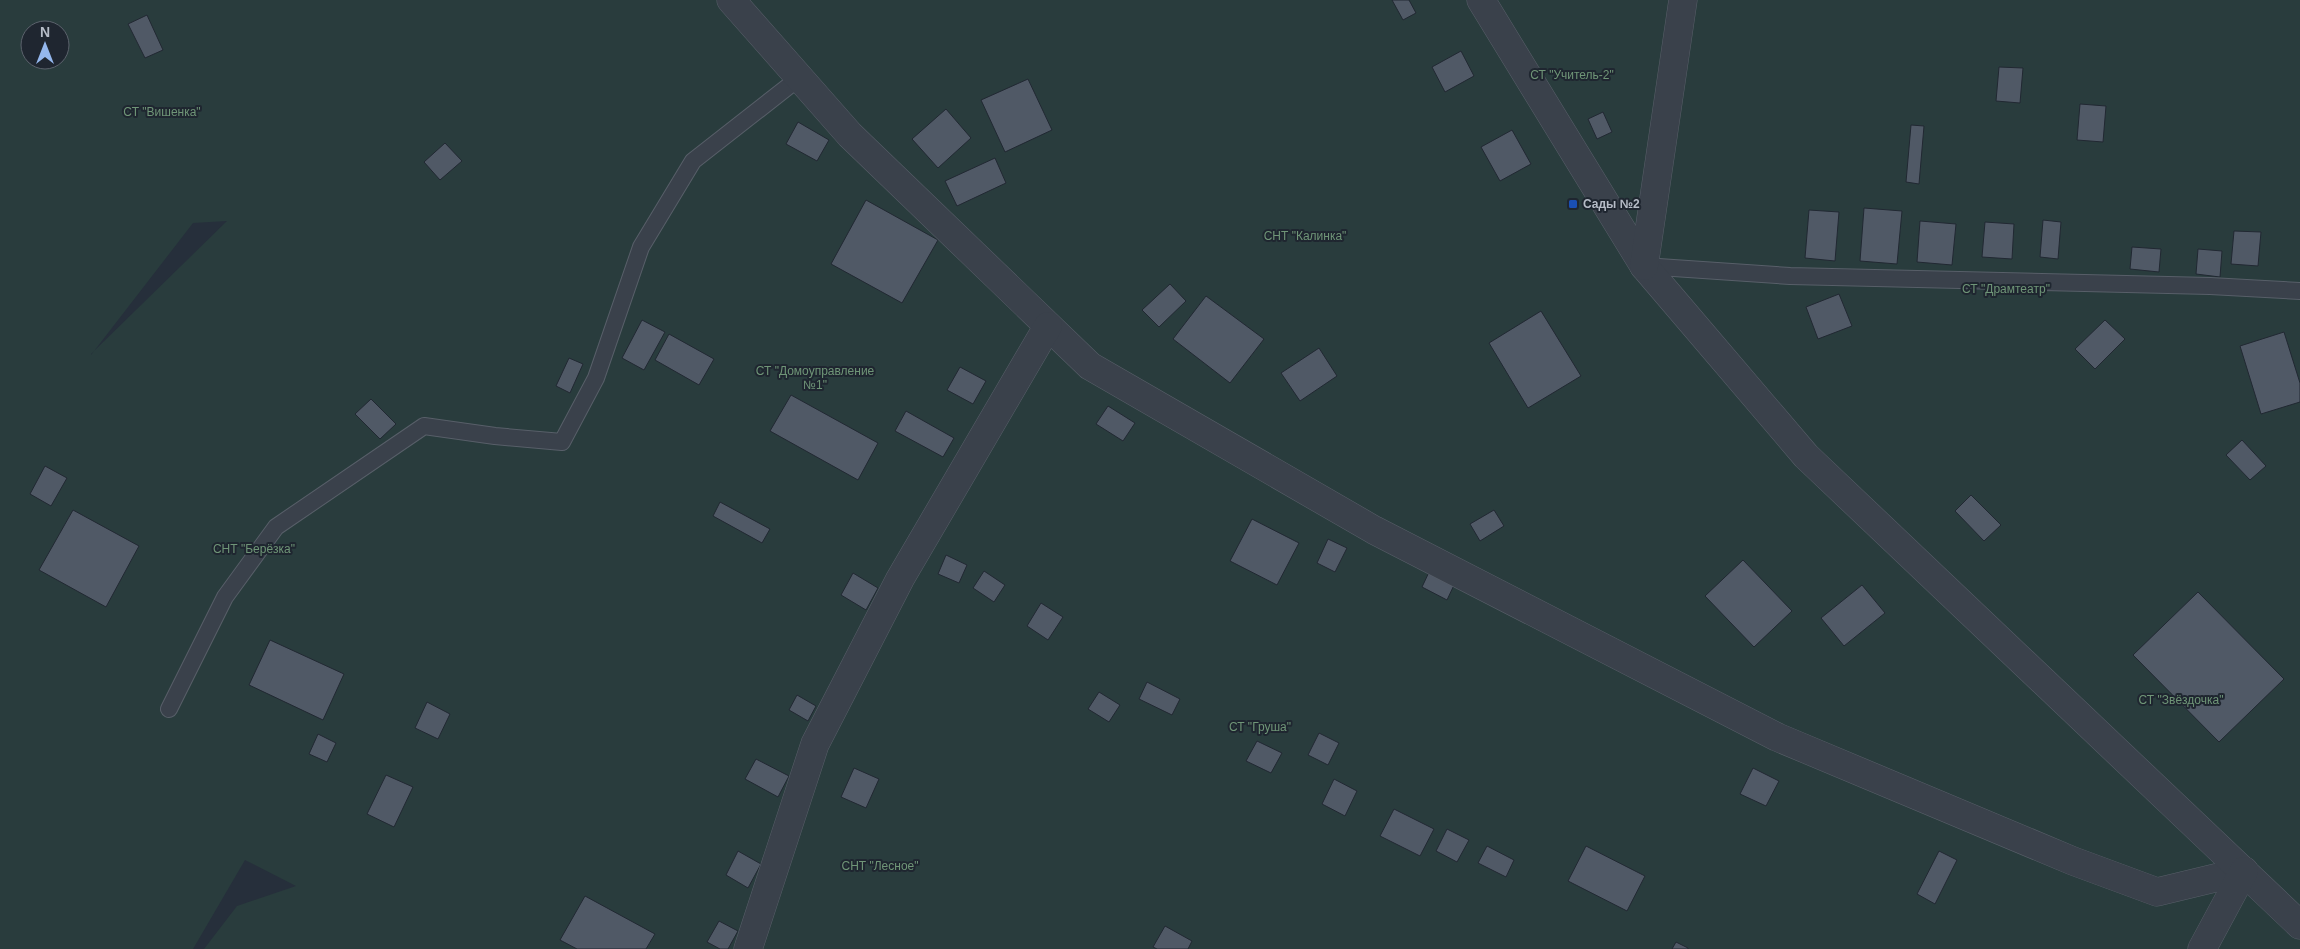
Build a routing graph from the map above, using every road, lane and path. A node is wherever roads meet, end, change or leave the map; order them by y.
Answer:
1 (731, 0) edge
2 (1481, 0) edge
3 (1682, 0) edge
4 (799, 78) junction
5 (1644, 266) junction
6 (2300, 290) edge
7 (1048, 326) junction
8 (169, 709) dead end
9 (2244, 871) junction
10 (2300, 925) edge
11 (748, 949) edge
12 (2202, 949) edge

1 - 4 street
2 - 5 street
3 - 5 street
4 - 7 street
4 - 8 lane
5 - 6 lane
5 - 9 street
7 - 9 street
7 - 11 street
9 - 10 street
9 - 12 street

